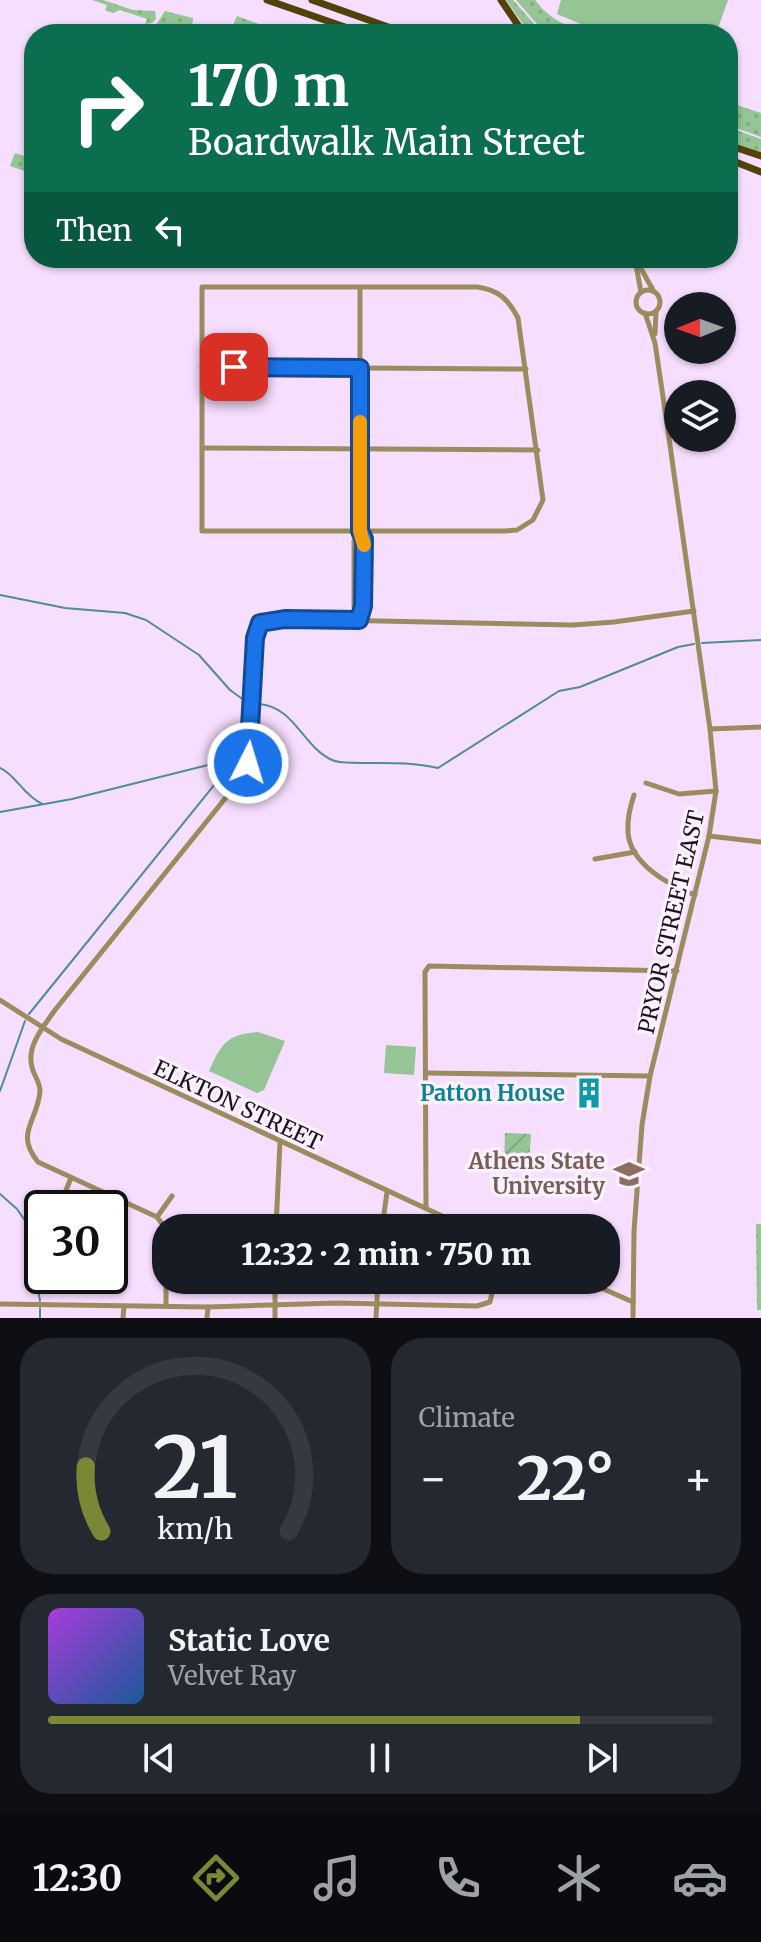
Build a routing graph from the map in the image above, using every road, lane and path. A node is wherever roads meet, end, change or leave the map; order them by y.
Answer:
1 (267, 0) edge
2 (312, 0) edge
3 (501, 0) edge
4 (336, 24) edge
5 (380, 24) edge
6 (517, 24) edge
7 (738, 148) edge
8 (761, 156) edge
9 (738, 163) edge
10 (761, 172) edge
11 (637, 268) edge
12 (640, 268) edge
13 (360, 288) junction
14 (653, 291) junction
15 (641, 292) junction
16 (658, 308) junction
17 (645, 313) junction
18 (655, 343) junction
19 (202, 367) junction
20 (360, 368) junction
21 (526, 369) junction
22 (202, 448) junction
23 (360, 449) junction
24 (538, 450) junction
25 (360, 531) junction
26 (694, 611) junction
27 (359, 620) junction
28 (761, 727) edge
29 (710, 729) junction
30 (646, 783) dead end
31 (716, 791) junction
32 (634, 795) dead end
33 (709, 836) junction
34 (761, 842) edge
35 (635, 852) junction
36 (595, 859) dead end
37 (695, 895) junction
38 (677, 971) junction
39 (0, 1000) edge
40 (43, 1028) junction
41 (426, 1073) junction
42 (650, 1076) junction
43 (280, 1142) junction
44 (71, 1178) junction
45 (66, 1190) edge
46 (387, 1192) junction
47 (172, 1196) dead end
48 (426, 1208) junction
49 (159, 1214) edge
50 (277, 1214) edge
51 (384, 1214) edge
52 (439, 1214) edge
53 (152, 1215) edge
54 (166, 1294) edge
55 (275, 1294) edge
56 (377, 1294) edge
57 (492, 1294) edge
58 (615, 1294) edge
59 (633, 1302) junction
60 (0, 1304) edge
61 (275, 1304) junction
62 (377, 1304) junction
63 (124, 1306) junction
64 (166, 1306) junction
65 (208, 1307) junction
66 (123, 1318) edge
67 (207, 1318) edge
68 (275, 1318) edge
69 (376, 1318) edge
70 (633, 1318) edge

1 - 4 main road
2 - 5 main road
3 - 6 main road
7 - 8 main road
9 - 10 main road
11 - 15 street
12 - 14 street
13 - 19 street
13 - 20 street
13 - 21 street
14 - 15 street
14 - 16 street
15 - 17 street
16 - 17 street
16 - 18 street, PRYOR STREET EAST
17 - 18 street, PRYOR STREET EAST
18 - 26 street, PRYOR STREET EAST
19 - 20 street
19 - 22 street
20 - 21 street
20 - 23 street
21 - 24 street
22 - 23 street
22 - 25 street
23 - 24 street
23 - 25 street
24 - 25 street
25 - 27 street
26 - 27 street
26 - 29 street, PRYOR STREET EAST
27 - 40 street
28 - 29 street
29 - 31 street, PRYOR STREET EAST
30 - 31 street
31 - 33 street, PRYOR STREET EAST
32 - 35 street
33 - 34 street
33 - 37 street, PRYOR STREET EAST
35 - 36 street
35 - 37 street
37 - 38 street, PRYOR STREET EAST
38 - 41 street
38 - 42 street, PRYOR STREET EAST
39 - 40 street, ELKTON STREET
40 - 43 street, ELKTON STREET
40 - 44 street
41 - 42 street
41 - 48 street
42 - 59 street, PRYOR STREET EAST
43 - 46 street, ELKTON STREET
43 - 50 street
44 - 45 street
44 - 53 street
46 - 48 street, ELKTON STREET
46 - 51 street
47 - 49 street
48 - 52 street, ELKTON STREET
54 - 64 street
55 - 61 street
56 - 62 street
57 - 62 street
58 - 59 street
59 - 70 street, PRYOR STREET EAST
60 - 63 street
61 - 62 street
61 - 65 street
61 - 68 street
62 - 69 street
63 - 64 street
63 - 66 street
64 - 65 street
65 - 67 street

